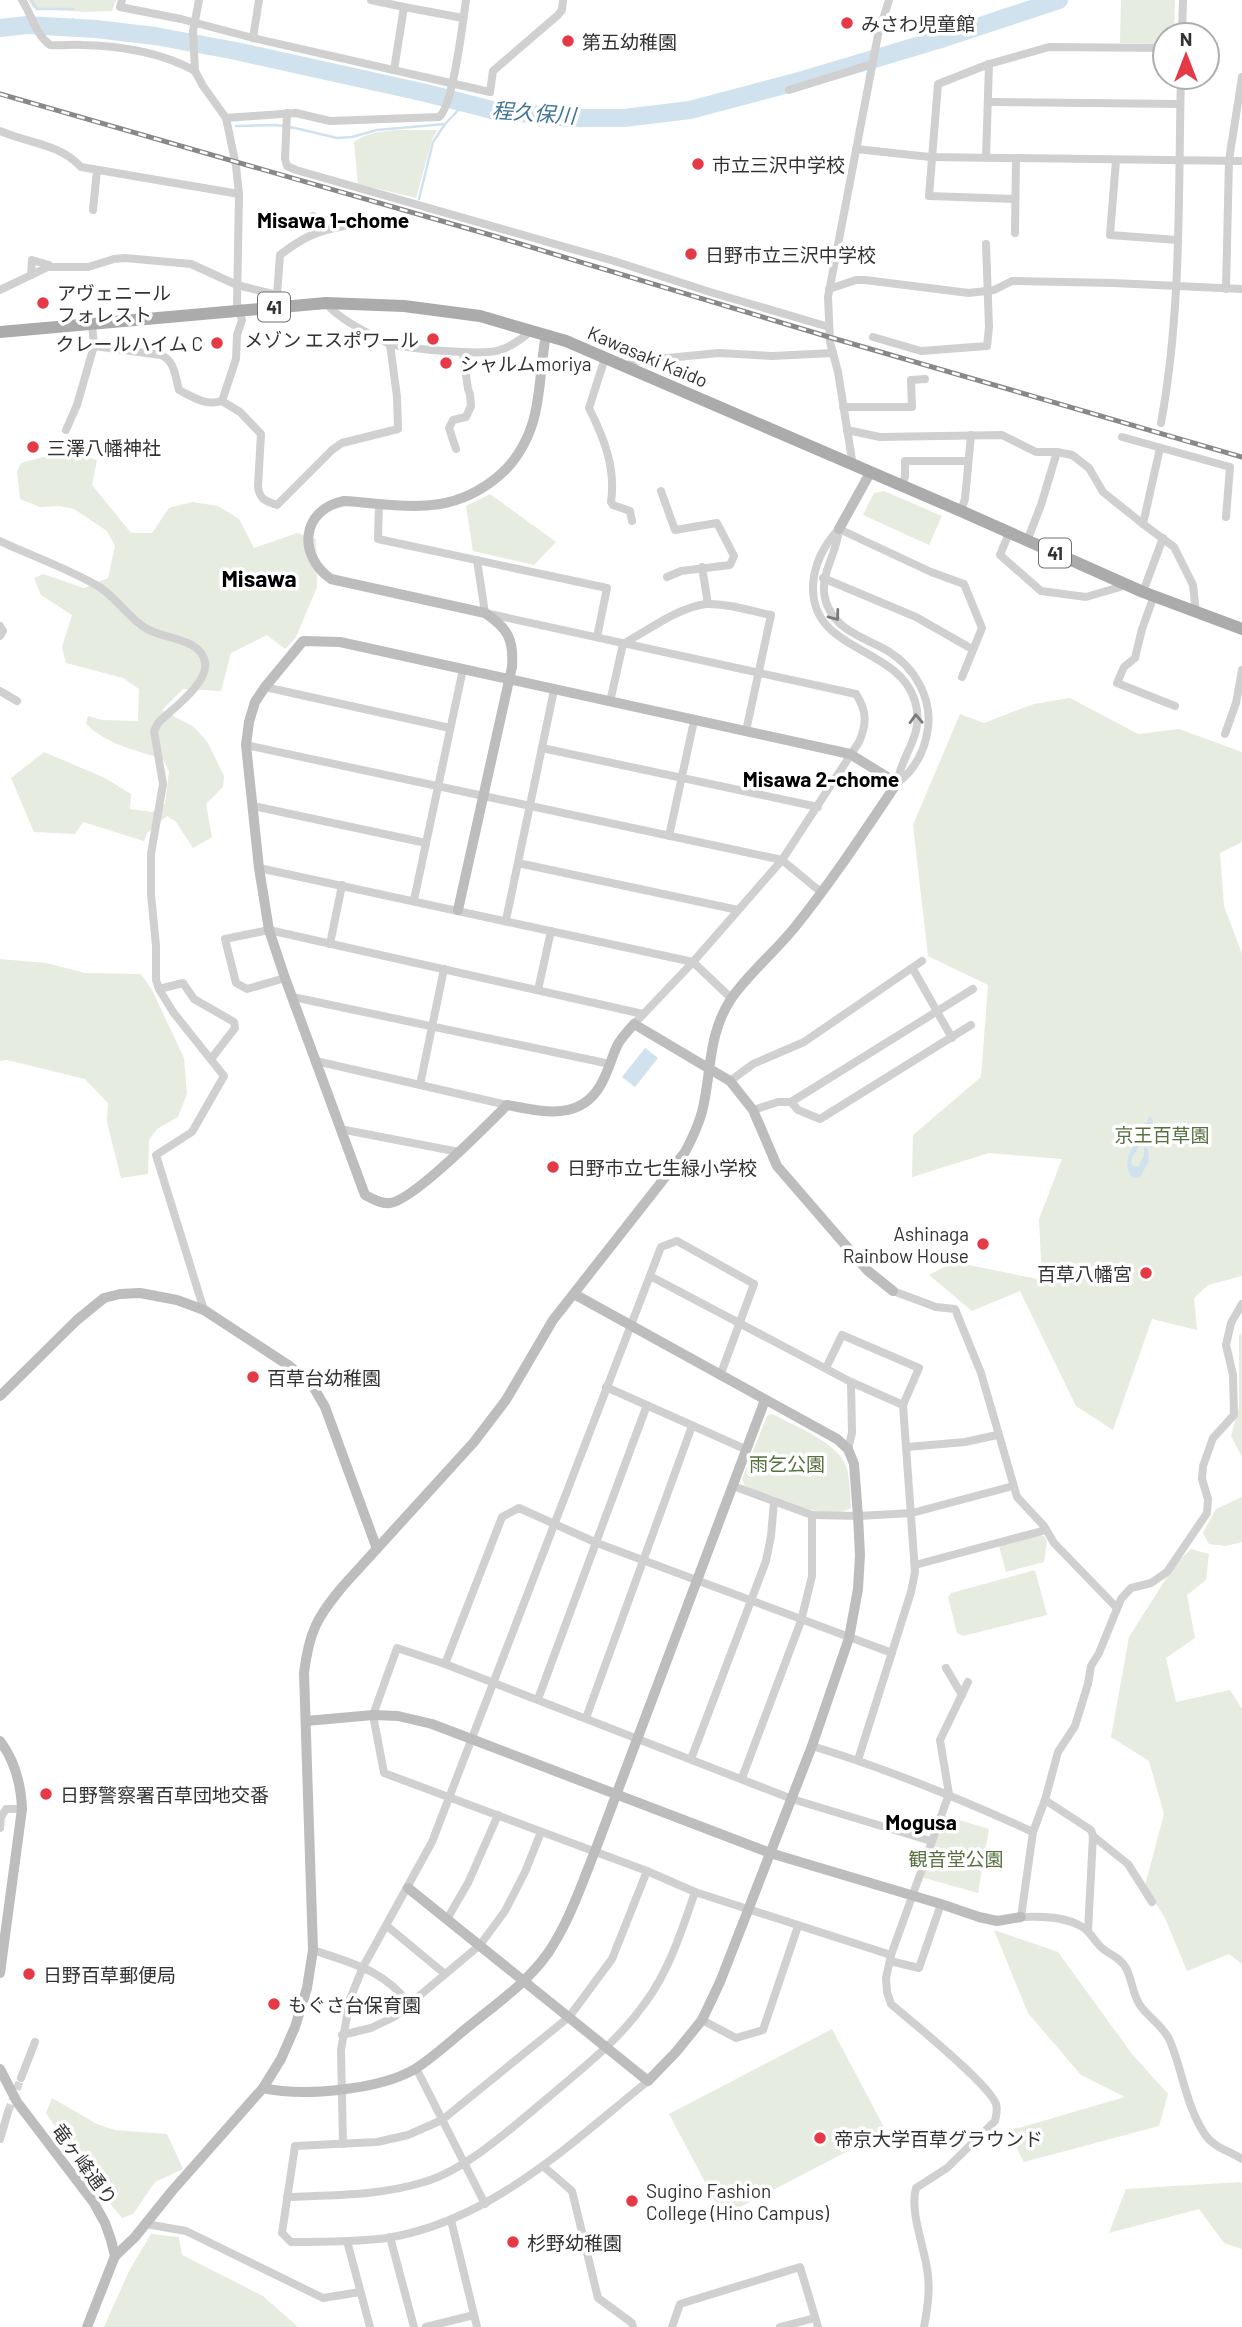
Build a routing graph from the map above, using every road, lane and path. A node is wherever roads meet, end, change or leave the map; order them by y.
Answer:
1 (22, 0) edge
2 (122, 0) edge
3 (199, 0) edge
4 (258, 0) edge
5 (371, 0) edge
6 (466, 0) edge
7 (564, 0) edge
8 (889, 0) edge
9 (1183, 0) edge
10 (404, 7) junction
11 (463, 18) junction
12 (1182, 21) edge
13 (195, 23) junction
14 (253, 38) junction
15 (1151, 48) edge
16 (873, 63) junction
17 (989, 65) junction
18 (394, 70) junction
19 (195, 71) junction
20 (1242, 77) edge
21 (451, 88) junction
22 (789, 90) dead end
23 (1180, 91) edge
24 (988, 102) junction
25 (1180, 104) junction
26 (287, 113) junction
27 (226, 118) junction
28 (0, 131) edge
29 (856, 149) junction
30 (930, 157) junction
31 (986, 158) junction
32 (1016, 159) junction
33 (1116, 160) junction
34 (1229, 160) junction
35 (1180, 161) junction
36 (1242, 161) edge
37 (97, 170) junction
38 (239, 194) junction
39 (1015, 199) junction
40 (93, 210) dead end
41 (313, 216) dead end
42 (344, 226) dead end
43 (318, 231) junction
44 (1015, 233) dead end
45 (1177, 240) junction
46 (986, 244) dead end
47 (237, 285) junction
48 (1177, 285) junction
49 (829, 289) junction
50 (1226, 289) junction
51 (1242, 289) edge
52 (0, 290) edge
53 (986, 291) junction
54 (277, 295) junction
55 (326, 303) junction
56 (287, 306) junction
57 (237, 311) junction
58 (92, 324) junction
59 (829, 327) junction
60 (532, 330) junction
61 (0, 332) edge
62 (546, 335) junction
63 (873, 337) dead end
64 (390, 344) junction
65 (94, 346) junction
66 (463, 353) junction
67 (833, 353) junction
68 (605, 358) junction
69 (624, 367) junction
70 (925, 379) dead end
71 (222, 401) junction
72 (843, 407) junction
73 (1161, 423) dead end
74 (449, 428) junction
75 (66, 429) dead end
76 (439, 430) dead end
77 (847, 430) junction
78 (971, 435) junction
79 (1122, 437) dead end
80 (1160, 448) junction
81 (456, 449) dead end
82 (1057, 452) junction
83 (968, 461) junction
84 (853, 466) junction
85 (870, 473) junction
86 (901, 486) junction
87 (661, 491) dead end
88 (379, 503) junction
89 (961, 511) junction
90 (1226, 517) dead end
91 (632, 521) dead end
92 (1143, 524) junction
93 (839, 529) junction
94 (1009, 533) junction
95 (1163, 538) junction
96 (0, 541) edge
97 (1027, 541) junction
98 (477, 560) junction
99 (702, 567) junction
100 (667, 577) dead end
101 (823, 578) junction
102 (1127, 585) junction
103 (1149, 594) junction
104 (708, 604) junction
105 (485, 613) junction
106 (1196, 613) junction
107 (0, 626) edge
108 (1242, 629) edge
109 (0, 636) edge
110 (597, 637) junction
111 (623, 644) junction
112 (972, 649) junction
113 (463, 669) junction
114 (1242, 670) edge
115 (759, 673) junction
116 (962, 677) dead end
117 (509, 680) junction
118 (265, 687) junction
119 (554, 690) junction
120 (0, 691) edge
121 (17, 701) dead end
122 (610, 702) junction
123 (1175, 706) dead end
124 (694, 720) junction
125 (450, 728) junction
126 (746, 731) junction
127 (1225, 734) dead end
128 (246, 745) junction
129 (542, 748) junction
130 (850, 754) junction
131 (681, 778) junction
132 (897, 783) junction
133 (438, 785) junction
134 (483, 795) junction
135 (253, 806) junction
136 (530, 806) junction
137 (818, 807) junction
138 (668, 836) junction
139 (426, 843) junction
140 (782, 860) junction
141 (518, 863) junction
142 (259, 868) junction
143 (342, 885) junction
144 (822, 893) junction
145 (414, 900) junction
146 (458, 910) junction
147 (738, 910) junction
148 (506, 920) junction
149 (269, 930) junction
150 (551, 931) junction
151 (330, 944) junction
152 (922, 961) dead end
153 (693, 962) junction
154 (444, 969) junction
155 (913, 969) junction
156 (285, 978) junction
157 (159, 989) junction
158 (973, 989) dead end
159 (538, 990) junction
160 (293, 998) junction
161 (732, 999) junction
162 (938, 1011) junction
163 (643, 1014) junction
164 (634, 1024) junction
165 (971, 1025) dead end
166 (432, 1027) junction
167 (952, 1038) junction
168 (211, 1059) junction
169 (316, 1061) junction
170 (610, 1064) junction
171 (708, 1069) junction
172 (730, 1081) junction
173 (420, 1085) junction
174 (791, 1102) junction
175 (507, 1105) junction
176 (753, 1110) junction
177 (340, 1129) junction
178 (459, 1152) junction
179 (650, 1276) junction
180 (893, 1291) joint
181 (574, 1294) junction
182 (1242, 1304) edge
183 (204, 1310) junction
184 (739, 1323) junction
185 (630, 1325) junction
186 (826, 1368) junction
187 (720, 1376) junction
188 (851, 1382) junction
189 (606, 1387) junction
190 (0, 1396) edge
191 (765, 1400) junction
192 (647, 1405) junction
193 (903, 1405) junction
194 (692, 1426) junction
195 (997, 1434) junction
196 (907, 1447) junction
197 (745, 1449) junction
198 (848, 1449) junction
199 (733, 1486) junction
200 (1013, 1486) junction
201 (774, 1502) junction
202 (912, 1513) junction
203 (812, 1515) junction
204 (858, 1516) junction
205 (554, 1524) junction
206 (1046, 1530) junction
207 (597, 1544) junction
208 (377, 1549) junction
209 (642, 1561) junction
210 (915, 1565) junction
211 (697, 1582) junction
212 (752, 1602) junction
213 (1116, 1607) junction
214 (801, 1621) junction
215 (849, 1638) junction
216 (892, 1653) junction
217 (445, 1664) junction
218 (946, 1668) dead end
219 (968, 1682) dead end
220 (494, 1684) junction
221 (962, 1695) junction
222 (538, 1699) junction
223 (373, 1715) junction
224 (586, 1718) junction
225 (306, 1721) junction
226 (639, 1738) junction
227 (472, 1739) junction
228 (0, 1741) edge
229 (812, 1746) junction
230 (691, 1759) junction
231 (858, 1760) junction
232 (742, 1778) junction
233 (949, 1794) junction
234 (615, 1795) junction
235 (450, 1796) junction
236 (792, 1799) junction
237 (1045, 1800) junction
238 (22, 1809) junction
239 (498, 1815) junction
240 (0, 1828) edge
241 (541, 1832) junction
242 (1033, 1832) junction
243 (1093, 1836) junction
244 (932, 1841) junction
245 (595, 1851) junction
246 (770, 1853) junction
247 (647, 1871) junction
248 (408, 1888) junction
249 (695, 1892) junction
250 (911, 1895) junction
251 (1152, 1902) dead end
252 (941, 1904) junction
253 (749, 1911) junction
254 (1021, 1917) junction
255 (447, 1919) junction
256 (387, 1926) junction
257 (798, 1926) junction
258 (1088, 1931) junction
259 (480, 1944) junction
260 (313, 1950) junction
261 (890, 1958) junction
262 (362, 1967) junction
263 (0, 1973) edge
264 (444, 1974) junction
265 (525, 1981) junction
266 (408, 2003) junction
267 (569, 2017) junction
268 (702, 2020) junction
269 (342, 2035) junction
270 (35, 2042) dead end
271 (607, 2047) junction
272 (416, 2068) junction
273 (0, 2069) edge
274 (21, 2078) tunnel mouth
275 (648, 2081) junction
276 (263, 2088) junction
277 (341, 2089) junction
278 (8, 2112) tunnel mouth
279 (442, 2120) junction
280 (0, 2138) edge
281 (343, 2144) junction
282 (1242, 2159) edge
283 (464, 2162) junction
284 (543, 2166) junction
285 (287, 2197) junction
286 (485, 2204) junction
287 (451, 2220) junction
288 (146, 2224) junction
289 (390, 2237) junction
290 (347, 2241) junction
291 (115, 2256) junction
292 (360, 2292) junction
293 (474, 2315) junction
294 (815, 2318) junction
295 (88, 2327) edge
296 (370, 2327) edge
297 (414, 2327) edge
298 (426, 2327) edge
299 (477, 2327) edge
300 (633, 2327) edge
301 (672, 2327) edge
302 (780, 2327) edge
303 (817, 2327) edge
304 (924, 2327) edge

1 - 19 street
2 - 13 street
3 - 13 street
4 - 14 street
5 - 10 street
6 - 11 street
7 - 21 street
8 - 16 street
9 - 12 street
10 - 11 street
10 - 18 street
11 - 21 street
13 - 14 street
13 - 19 street
14 - 18 street
15 - 17 street
16 - 22 street
16 - 29 street
17 - 24 street
17 - 30 street
18 - 21 street
19 - 27 street
20 - 34 street
21 - 26 street
23 - 25 street
24 - 25 street
24 - 31 street
25 - 35 street
26 - 27 street
26 - 59 street
27 - 38 street
28 - 37 street
29 - 30 street
29 - 49 street
30 - 31 street
30 - 39 street
31 - 32 street
32 - 33 street
32 - 39 street
33 - 35 street
33 - 45 street
34 - 35 street
34 - 36 street
34 - 50 street
35 - 45 street
37 - 38 street
37 - 40 street
38 - 47 street
39 - 44 street
41 - 43 street
42 - 43 street
43 - 54 street
45 - 48 street
46 - 53 street
47 - 52 street
47 - 54 street
47 - 57 street
48 - 50 street
48 - 53 street
48 - 73 street
49 - 53 street
49 - 59 street
50 - 51 street
53 - 63 street
54 - 56 street
55 - 56 main road, Kawasaki Kaido / 41
55 - 60 main road, Kawasaki Kaido / 41
55 - 64 street
56 - 57 main road, Kawasaki Kaido / 41
57 - 58 main road, Kawasaki Kaido / 41
57 - 71 street
58 - 61 main road, Kawasaki Kaido / 41
58 - 65 street
59 - 67 street
60 - 62 main road, Kawasaki Kaido / 41
60 - 66 street
62 - 68 main road, Kawasaki Kaido / 41
62 - 88 street
64 - 66 street
64 - 71 street
65 - 71 street
65 - 75 street
66 - 74 street
67 - 69 street
67 - 72 street
68 - 69 main road, Kawasaki Kaido / 41
68 - 91 street
69 - 84 main road, Kawasaki Kaido / 41
70 - 72 street
72 - 77 street
74 - 76 street
74 - 81 street
77 - 78 street
77 - 84 street
78 - 82 street
78 - 83 street
79 - 80 street
80 - 90 street
80 - 92 street
82 - 92 street
82 - 97 street
83 - 86 street
83 - 89 street
84 - 85 main road, Kawasaki Kaido / 41
85 - 86 main road, Kawasaki Kaido / 41
85 - 93 street
86 - 89 main road, Kawasaki Kaido / 41
87 - 99 street
88 - 98 street
88 - 105 street
89 - 94 main road, Kawasaki Kaido / 41
92 - 95 street
93 - 101 street
93 - 112 street
132 -> 93 street
94 - 97 main road, Kawasaki Kaido / 41
94 - 102 street
95 - 103 street
95 - 106 street
96 - 157 street
97 - 102 main road, Kawasaki Kaido / 41
98 - 105 street
98 - 110 street
99 - 100 street
99 - 104 street
101 - 112 street
101 -> 132 street
102 - 103 main road, Kawasaki Kaido / 41
103 - 106 main road, Kawasaki Kaido / 41
103 - 123 street
104 - 111 street
104 - 115 street
105 - 110 street
105 - 117 street
106 - 108 main road, Kawasaki Kaido / 41
107 - 109 street
110 - 111 street
111 - 115 street
111 - 122 street
112 - 116 street
113 - 117 street
113 - 118 street
113 - 125 street
114 - 127 street
115 - 126 street
115 - 130 street
117 - 119 street
117 - 134 street
118 - 125 street
118 - 128 street
119 - 122 street
119 - 129 street
120 - 121 street
122 - 124 street
124 - 126 street
124 - 131 street
125 - 133 street
126 - 130 street
128 - 133 street
128 - 135 street
129 - 131 street
129 - 136 street
130 - 132 street
130 - 137 street
131 - 137 street
131 - 138 street
132 - 144 street
133 - 134 street
133 - 139 street
134 - 136 street
134 - 146 street
135 - 139 street
135 - 142 street
136 - 138 street
136 - 141 street
137 - 140 street
138 - 140 street
139 - 145 street
140 - 144 street
140 - 147 street
141 - 147 street
141 - 148 street
142 - 143 street
142 - 149 street
143 - 145 street
143 - 151 street
144 - 161 street
145 - 146 street
146 - 148 street
147 - 153 street
148 - 150 street
149 - 151 street
149 - 156 street
149 - 156 street
150 - 153 street
150 - 159 street
151 - 154 street
152 - 155 street
153 - 161 street
153 - 163 street
154 - 159 street
154 - 166 street
155 - 162 street
155 - 172 street
156 - 160 street
157 - 168 street
157 - 168 street
158 - 162 street
159 - 163 street
160 - 166 street
160 - 169 street
161 - 171 street
162 - 167 street
162 - 174 street
163 - 164 street
164 - 170 street
164 - 171 street
165 - 167 street
166 - 170 street
166 - 173 street
167 - 174 street
168 - 183 street
169 - 173 street
169 - 177 street
170 - 175 street
171 - 172 street
171 - 181 street
172 - 176 street
173 - 175 street
174 - 176 street
175 - 178 street
176 - 180 street
177 - 178 street
177 - 178 street
179 - 184 street
179 - 184 street
179 - 185 street
180 - 195 street
181 - 185 street
181 - 208 street
182 - 213 street
183 - 190 street
183 - 208 street
184 - 186 street
184 - 187 street
185 - 187 street
185 - 189 street
186 - 188 street
186 - 193 street
187 - 191 street
188 - 193 street
188 - 198 street
189 - 192 street
189 - 205 street
191 - 197 street
191 - 198 street
192 - 194 street
192 - 207 street
193 - 196 street
194 - 197 street
194 - 209 street
195 - 196 street
195 - 200 street
196 - 202 street
197 - 199 street
198 - 204 street
199 - 201 street
199 - 211 street
200 - 202 street
200 - 206 street
201 - 203 street
201 - 212 street
202 - 204 street
202 - 210 street
203 - 204 street
203 - 214 street
204 - 215 street
205 - 207 street
205 - 217 street
205 - 220 street
206 - 210 street
206 - 213 street
207 - 209 street
207 - 222 street
208 - 225 street
209 - 211 street
209 - 224 street
210 - 216 street
211 - 212 street
211 - 226 street
212 - 214 street
212 - 230 street
213 - 237 street
214 - 215 street
214 - 232 street
215 - 216 street
215 - 229 street
216 - 231 street
217 - 220 street
217 - 223 street
218 - 221 street
219 - 221 street
220 - 222 street
220 - 227 street
221 - 233 street
222 - 224 street
223 - 225 street
223 - 227 street
223 - 235 street
224 - 226 street
225 - 260 street
226 - 230 street
226 - 234 street
227 - 234 street
227 - 235 street
228 - 238 street
229 - 231 street
229 - 236 street
230 - 232 street
231 - 233 street
232 - 236 street
233 - 242 street
233 - 244 street
234 - 245 street
234 - 246 street
235 - 239 street
235 - 248 street
236 - 244 street
236 - 246 street
237 - 242 street
237 - 243 street
238 - 240 street
238 - 263 street
239 - 241 street
239 - 255 street
241 - 245 street
241 - 259 street
242 - 254 street
243 - 251 street
243 - 258 street
244 - 250 street
245 - 247 street
245 - 265 street
246 - 250 street
246 - 253 street
247 - 249 street
247 - 267 street
248 - 255 street
248 - 256 street
249 - 253 street
249 - 271 street
250 - 252 street
250 - 261 street
252 - 254 street
252 - 261 street
253 - 257 street
253 - 268 street
254 - 258 street
255 - 259 street
256 - 262 street
256 - 264 street
257 - 261 street
257 - 268 street
258 - 282 street
259 - 264 street
259 - 265 street
260 - 262 street
260 - 276 street
261 - 304 street
262 - 266 street
262 - 269 street
264 - 266 street
265 - 267 street
265 - 272 street
266 - 269 street
267 - 271 street
267 - 279 street
268 - 275 street
269 - 277 street
270 - 274 street
271 - 275 street
271 - 283 street
272 - 277 street
272 - 279 street
273 - 291 street, 竜ヶ峰通り
275 - 284 street
276 - 277 street
276 - 288 street
277 - 281 street
278 - 280 street
279 - 281 street
279 - 283 street
281 - 285 street
283 - 285 street
283 - 286 street
284 - 286 street
284 - 300 street
285 - 290 street
286 - 287 street
287 - 289 street
287 - 293 street
288 - 291 street
288 - 292 street
289 - 290 street
289 - 297 street
290 - 292 street
291 - 295 street
292 - 296 street
293 - 298 street
293 - 299 street
294 - 301 street
294 - 302 street
294 - 303 street

